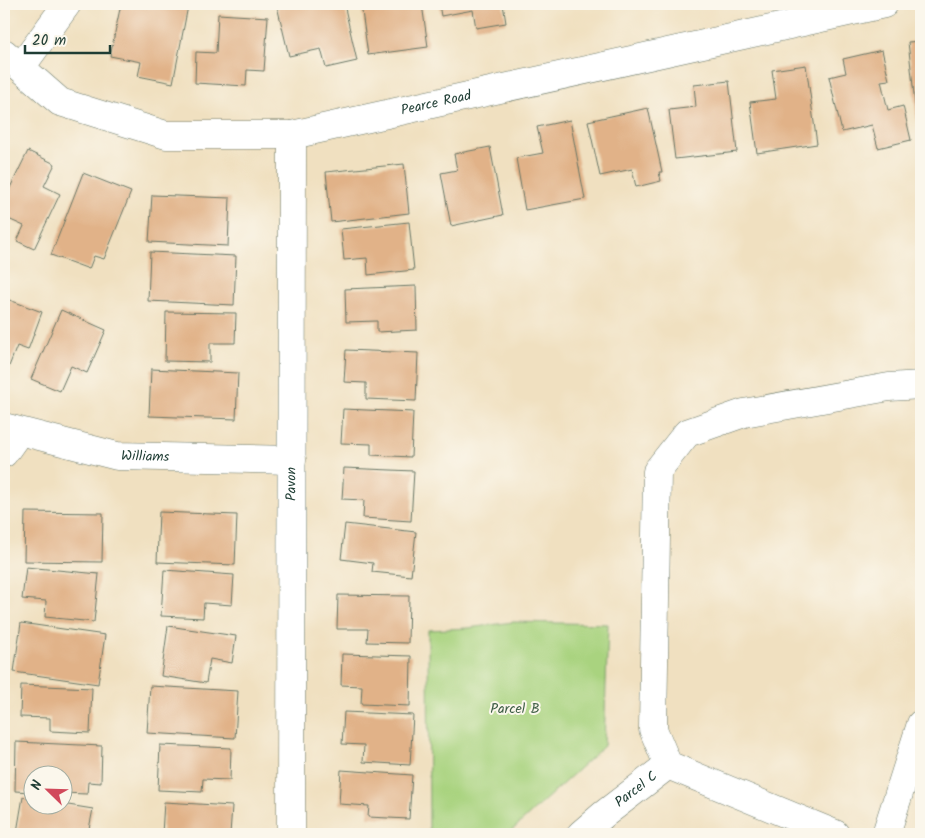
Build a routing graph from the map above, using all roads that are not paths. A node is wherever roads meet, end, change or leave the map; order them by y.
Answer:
1 (67, 4) edge
2 (884, 4) edge
3 (12, 60) edge
4 (292, 134) junction
5 (921, 385) edge
6 (9, 437) edge
7 (292, 460) junction
8 (921, 724) edge
9 (668, 765) junction
10 (291, 834) edge
11 (582, 834) edge
12 (835, 834) edge
13 (886, 834) edge

1 - 3 street
2 - 4 street, Pearce Road
3 - 4 street, Pearce Road
4 - 7 street, Pavon
5 - 9 street
6 - 7 street, Williams
7 - 10 street, Pavon
8 - 13 street
9 - 11 street, Parcel C
9 - 12 street

